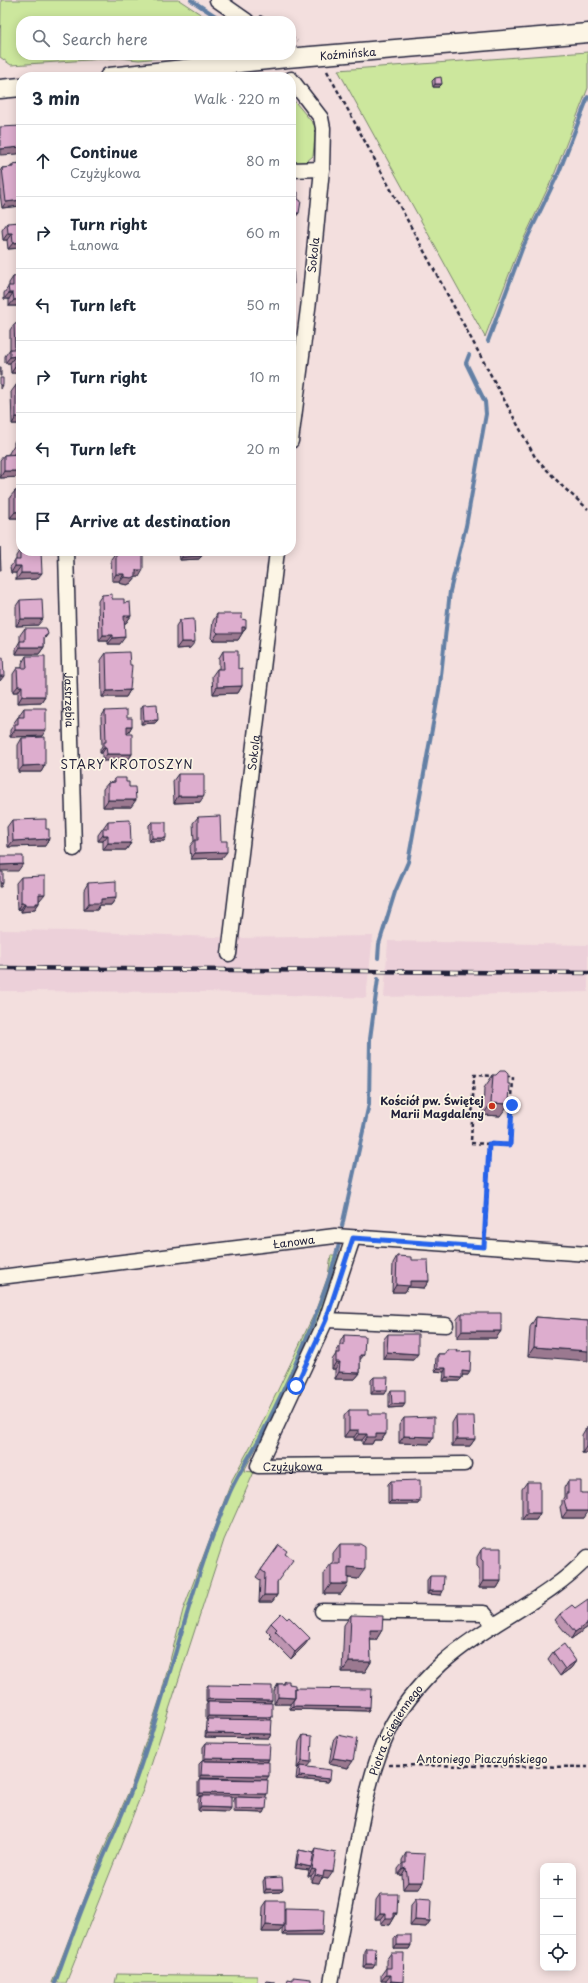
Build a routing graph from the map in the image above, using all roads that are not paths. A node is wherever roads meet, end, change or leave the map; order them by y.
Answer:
1 (217, 0) edge
2 (240, 16) edge
3 (588, 33) edge
4 (296, 55) edge
5 (251, 60) edge
6 (286, 60) edge
7 (151, 72) edge
8 (289, 72) edge
9 (296, 86) edge
10 (16, 87) edge
11 (0, 89) edge
12 (322, 169) junction
13 (296, 170) edge
14 (296, 402) edge
15 (66, 556) edge
16 (276, 556) edge
17 (74, 849) dead end
18 (229, 954) dead end
19 (353, 1238) junction
20 (588, 1254) edge
21 (0, 1277) edge
22 (326, 1320) junction
23 (446, 1324) dead end
24 (464, 1464) dead end
25 (588, 1557) edge
26 (322, 1611) dead end
27 (494, 1624) junction
28 (331, 1983) edge

1 - 2 street
3 - 4 main road, Koźmińska
5 - 7 main road, Koźmińska
6 - 8 street, Sokola
9 - 12 street, Sokola
10 - 11 main road
12 - 13 street
12 - 14 street, Sokola
15 - 17 street, Jastrzębia
16 - 18 street, Sokola
19 - 20 street, Łanowa
19 - 21 street, Łanowa
19 - 22 street, Czyżykowa
22 - 23 street
22 - 24 street, Czyżykowa
25 - 27 street, Piotra Ściegiennego
26 - 27 street
27 - 28 street, Piotra Ściegiennego

